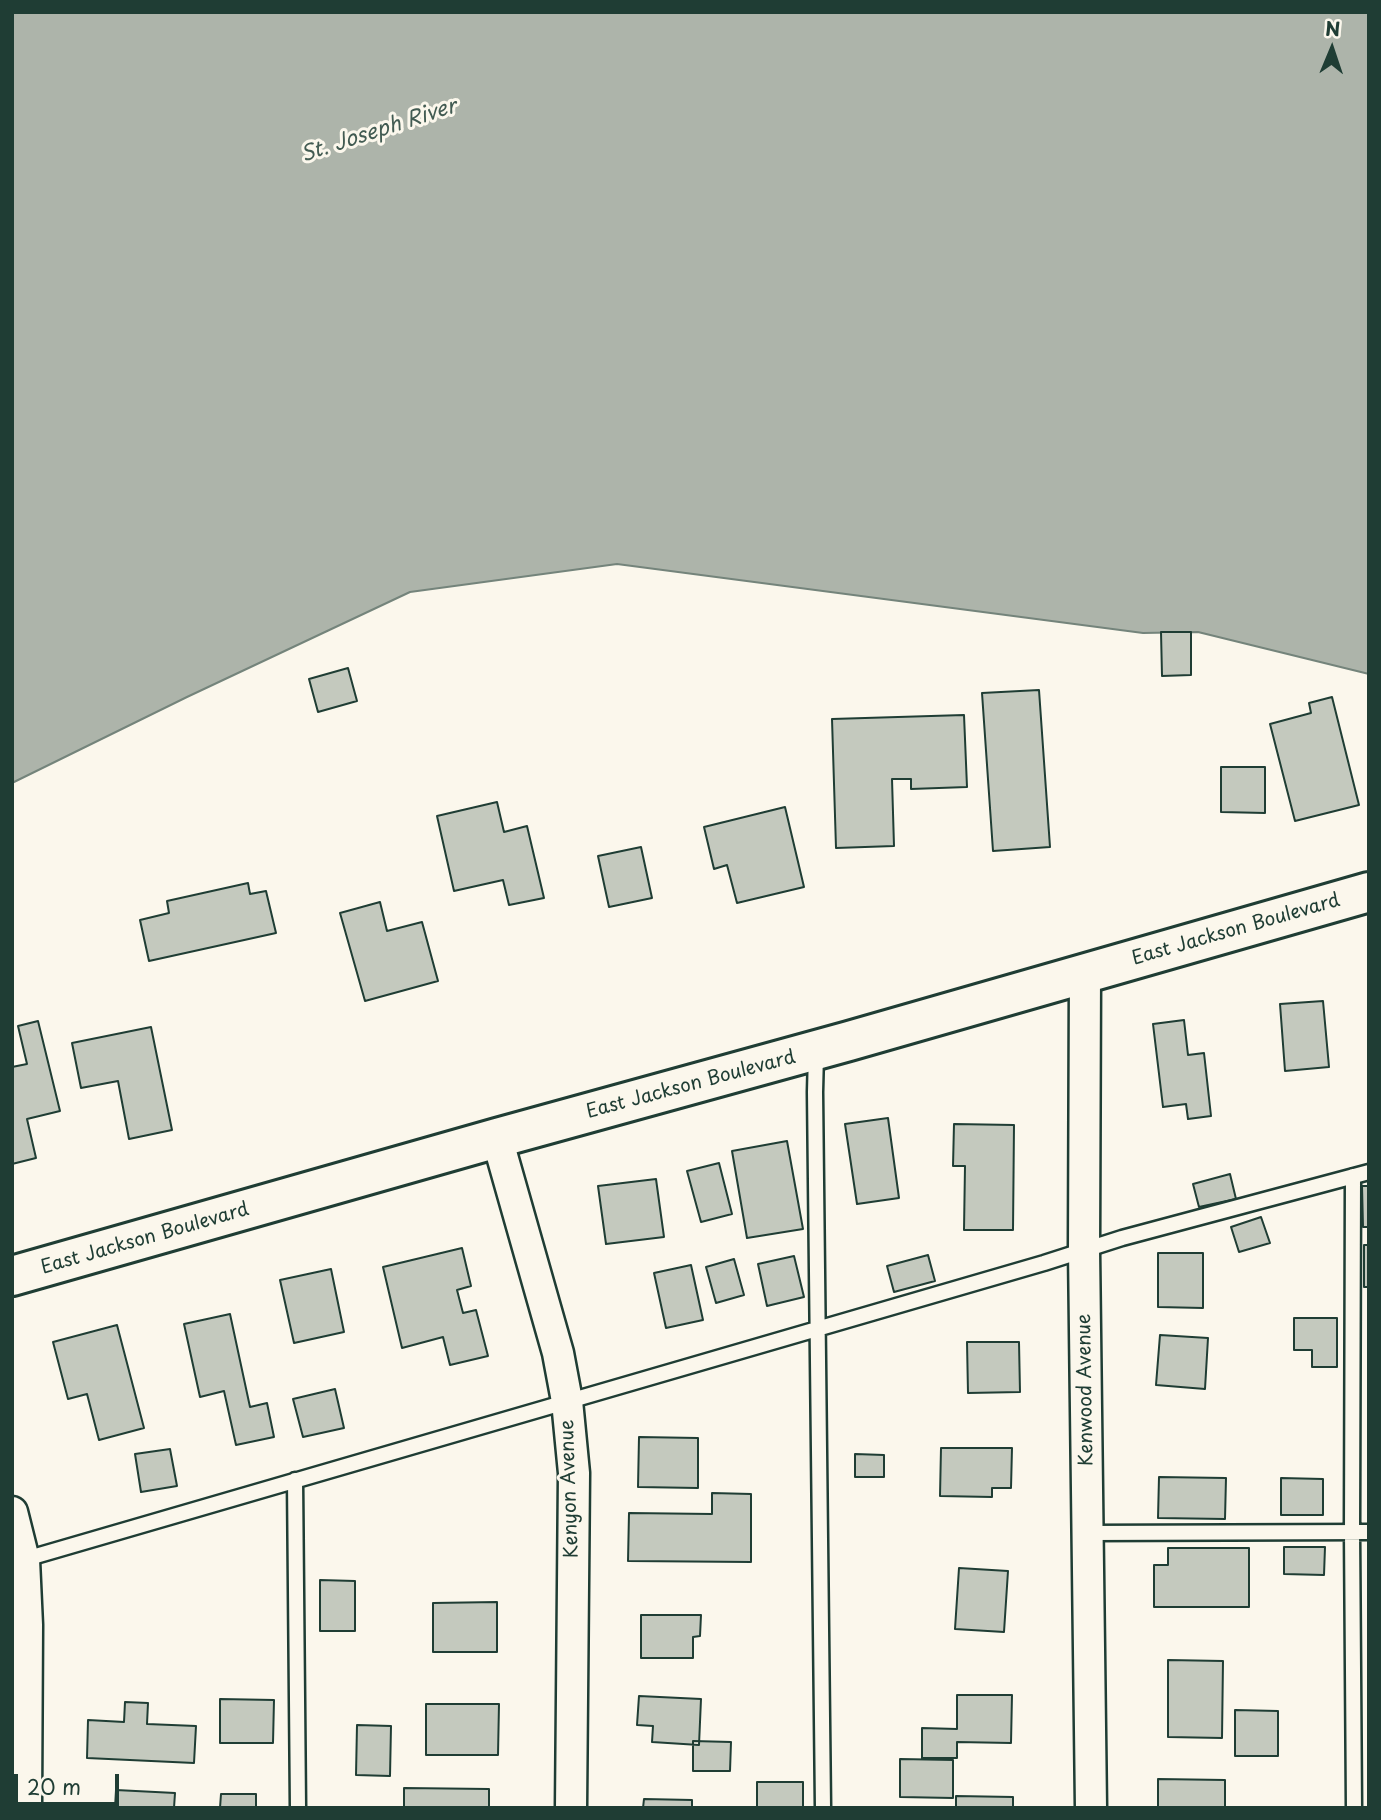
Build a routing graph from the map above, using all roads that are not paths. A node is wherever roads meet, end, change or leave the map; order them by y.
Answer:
1 (1369, 892) edge
2 (1085, 973) junction
3 (817, 1050) junction
4 (497, 1138) junction
5 (1369, 1172) edge
6 (1353, 1176) junction
7 (1084, 1250) junction
8 (12, 1276) edge
9 (819, 1328) junction
10 (567, 1401) junction
11 (295, 1480) junction
12 (12, 1512) edge
13 (1352, 1532) junction
14 (1369, 1532) edge
15 (1088, 1533) junction
16 (18, 1561) edge
17 (26, 1808) edge
18 (299, 1808) edge
19 (570, 1808) edge
20 (824, 1808) edge
21 (1091, 1808) edge
22 (1354, 1808) edge

1 - 2 main road, East Jackson Boulevard
2 - 3 main road, East Jackson Boulevard
2 - 7 street, Kenwood Avenue
3 - 4 main road, East Jackson Boulevard
3 - 9 lane
4 - 8 main road, East Jackson Boulevard
4 - 10 street, Kenyon Avenue
5 - 6 lane
6 - 7 lane
6 - 13 lane
7 - 9 lane
7 - 15 street, Kenwood Avenue
9 - 10 lane
9 - 20 lane
10 - 11 lane
10 - 19 street, Kenyon Avenue
11 - 16 lane
11 - 18 lane
12 - 16 street
13 - 14 lane
13 - 15 lane
13 - 22 lane
15 - 21 street, Kenwood Avenue
16 - 17 street

